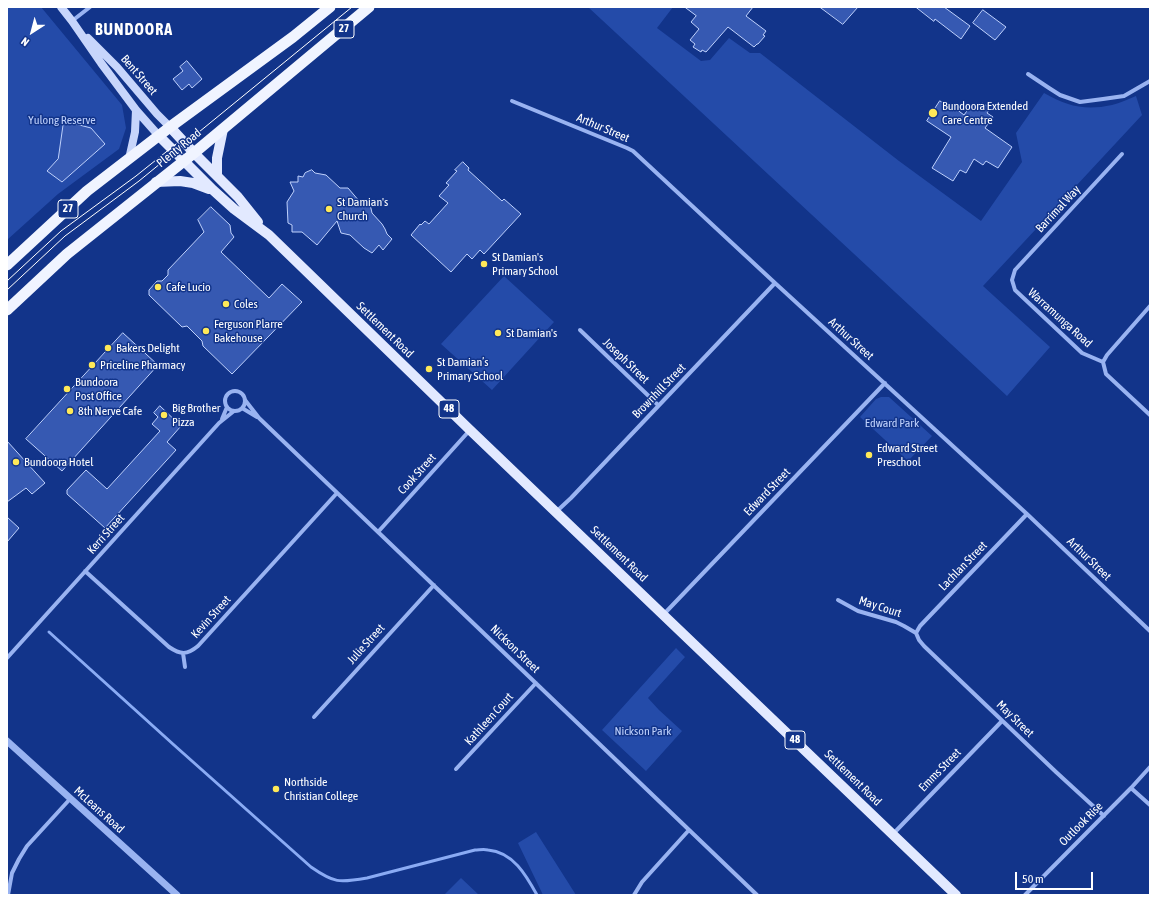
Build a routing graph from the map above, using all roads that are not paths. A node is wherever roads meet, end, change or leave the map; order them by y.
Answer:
1 (61, 7) edge
2 (90, 7) edge
3 (330, 7) edge
4 (369, 7) edge
5 (72, 21) junction
6 (1028, 74) dead end
7 (1150, 81) edge
8 (512, 102) dead end
9 (136, 110) junction
10 (170, 127) junction
11 (223, 129) junction
12 (159, 136) junction
13 (194, 153) junction
14 (1122, 154) dead end
15 (128, 159) junction
16 (183, 161) junction
17 (217, 176) junction
18 (156, 182) junction
19 (213, 190) junction
20 (265, 231) junction
21 (7, 265) edge
22 (1012, 280) joint
23 (775, 283) junction
24 (1150, 306) edge
25 (9, 308) edge
26 (580, 330) dead end
27 (1103, 362) junction
28 (885, 384) junction
29 (245, 400) junction
30 (658, 405) junction
31 (227, 407) junction
32 (242, 408) junction
33 (234, 411) junction
34 (1150, 415) edge
35 (259, 418) junction
36 (219, 423) junction
37 (470, 430) junction
38 (337, 492) junction
39 (556, 511) junction
40 (1027, 514) junction
41 (378, 532) junction
42 (85, 571) junction
43 (434, 585) junction
44 (838, 600) dead end
45 (664, 614) junction
46 (1150, 631) edge
47 (916, 633) junction
48 (184, 654) junction
49 (7, 658) edge
50 (185, 667) dead end
51 (536, 683) junction
52 (314, 718) dead end
53 (1002, 721) junction
54 (7, 741) edge
55 (1150, 767) edge
56 (456, 769) dead end
57 (1131, 788) junction
58 (70, 799) junction
59 (1150, 805) edge
60 (1104, 816) junction
61 (689, 830) junction
62 (893, 834) junction
63 (7, 872) edge
64 (12, 873) junction
65 (753, 891) junction
66 (8, 895) edge
67 (176, 895) edge
68 (634, 895) edge
69 (749, 895) edge
70 (757, 895) edge
71 (956, 895) edge
72 (1025, 895) edge

1 - 5 main road, Bent Street
2 - 5 street
3 - 10 highway, Plenty Road / 27
4 - 11 highway, Plenty Road / 27
5 - 9 main road, Bent Street
5 - 10 main road, Bent Street
6 - 7 street
8 - 23 street, Arthur Street
9 - 12 main road, Bent Street
9 - 15 main road
10 - 12 highway, Plenty Road / 27
10 - 13 main road, Settlement Road
11 - 13 highway, Plenty Road / 27
11 - 17 main road
12 - 15 highway, Plenty Road / 27
12 - 16 main road, Settlement Road / 48
13 - 16 highway, Plenty Road / 27
13 - 17 main road, Settlement Road / 48
14 - 22 street, Barrimal Way
15 - 21 highway, Plenty Road / 27
16 - 18 highway, Plenty Road / 27
16 - 19 main road, Settlement Road / 48
17 - 20 main road, Settlement Road / 48
18 - 19 main road
18 - 25 highway, Plenty Road / 27
19 - 20 main road, Settlement Road / 48
20 - 37 main road, Settlement Road / 48
22 - 27 street, Warramunga Road
23 - 28 street, Arthur Street
23 - 30 street, Brownhill Street
24 - 27 street
26 - 30 street, Joseph Street
27 - 34 street
28 - 40 street, Arthur Street
28 - 45 street, Edward Street
29 - 31 street
29 - 32 street
29 - 35 street, Nickson Street
30 - 39 street, Brownhill Street
31 - 33 street
31 - 36 street, Kerri Street
32 - 33 street
32 - 35 street, Nickson Street
33 - 36 street, Kerri Street
35 - 38 street, Nickson Street
36 - 42 street, Kerri Street
37 - 39 main road, Settlement Road / 48
37 - 41 street, Cook Street
38 - 41 street, Nickson Street
38 - 48 street, Kevin Street
39 - 45 main road, Settlement Road / 48
40 - 46 street, Arthur Street
40 - 47 street, Lachlan Street
41 - 43 street, Nickson Street
42 - 48 street
42 - 49 street, Kerri Street
43 - 51 street, Nickson Street
43 - 52 street, Julie Street
44 - 47 street, May Court
45 - 62 main road, Settlement Road / 48
47 - 53 street, May Street
48 - 50 street
51 - 56 street, Kathleen Court
51 - 61 street, Nickson Street
53 - 60 street, May Street
53 - 62 street, Emms Street
54 - 58 street, McLeans Road
55 - 57 street, Outlook Rise
57 - 59 street
57 - 60 street, Outlook Rise
58 - 64 street
58 - 67 street, McLeans Road
60 - 72 street, Outlook Rise
61 - 65 street, Nickson Street
61 - 68 street
62 - 71 main road, Settlement Road / 48
63 - 64 street
64 - 66 street
65 - 69 street
65 - 70 street, Nickson Street

